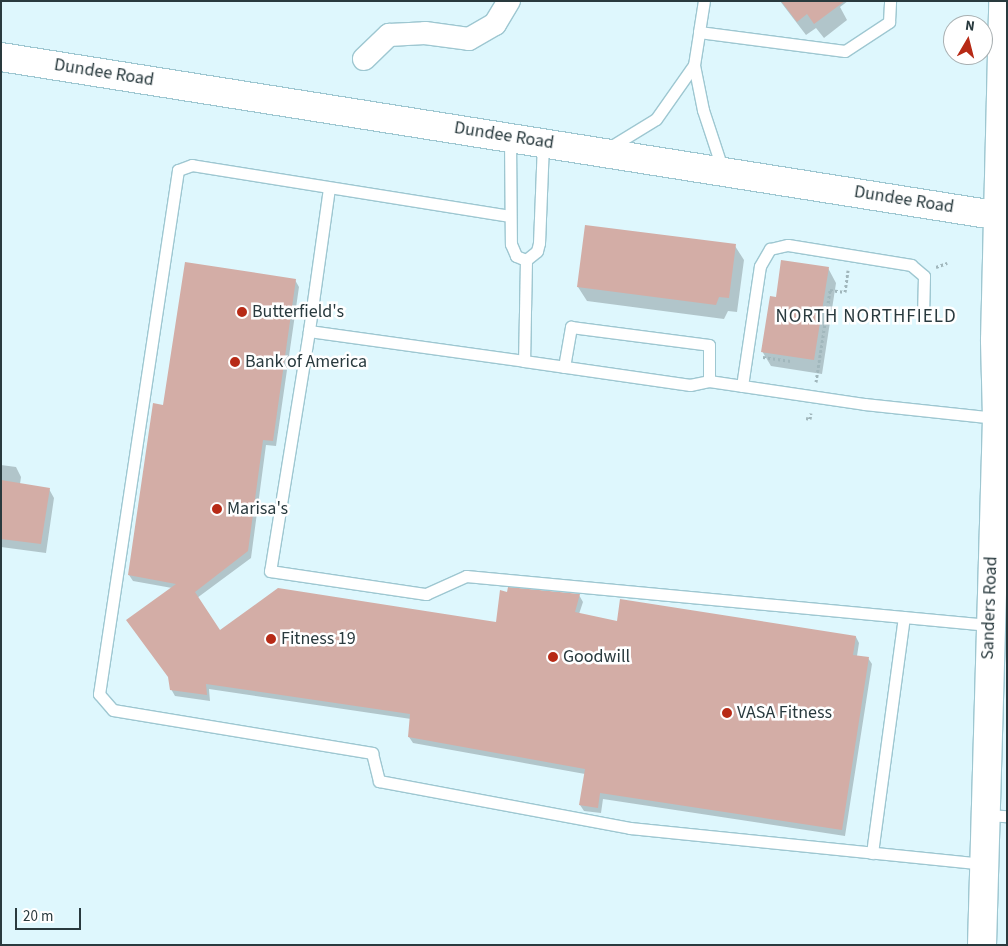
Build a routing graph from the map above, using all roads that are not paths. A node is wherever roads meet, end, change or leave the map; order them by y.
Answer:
1 (509, 1) edge
2 (704, 1) edge
3 (890, 1) edge
4 (1003, 1) edge
5 (699, 32) junction
6 (1, 57) edge
7 (364, 59) dead end
8 (1004, 64) edge
9 (694, 65) junction
10 (510, 138) junction
11 (542, 142) junction
12 (603, 152) junction
13 (723, 171) junction
14 (329, 188) junction
15 (510, 216) junction
16 (1002, 216) edge
17 (526, 260) junction
18 (1001, 308) edge
19 (923, 316) dead end
20 (309, 331) junction
21 (524, 361) junction
22 (564, 367) junction
23 (708, 381) junction
24 (1001, 385) edge
25 (742, 386) junction
26 (996, 418) junction
27 (1000, 490) edge
28 (904, 617) junction
29 (995, 634) edge
30 (996, 815) edge
31 (872, 853) junction
32 (983, 864) junction
33 (982, 945) edge

1 - 7 street
2 - 5 lane
3 - 5 lane
4 - 8 main road, Sanders Road
5 - 9 lane
6 - 10 main road, Dundee Road
8 - 16 main road, Sanders Road
9 - 12 lane
9 - 13 lane
10 - 11 main road, Dundee Road
10 - 15 lane
11 - 12 main road, Dundee Road
11 - 17 lane
12 - 13 main road, Dundee Road
13 - 16 main road, Dundee Road
14 - 15 lane
14 - 20 lane
14 - 31 lane
15 - 17 lane
16 - 18 main road, Sanders Road
17 - 21 lane
18 - 24 main road, Sanders Road
19 - 25 lane
20 - 21 lane
20 - 28 lane
21 - 22 lane
22 - 23 lane
22 - 23 lane
23 - 25 lane
24 - 26 main road, Sanders Road
25 - 26 lane
26 - 27 main road, Sanders Road
27 - 29 main road, Sanders Road
28 - 29 lane
28 - 31 lane
29 - 30 main road, Sanders Road
30 - 32 main road, Sanders Road
31 - 32 lane
32 - 33 main road, Sanders Road

